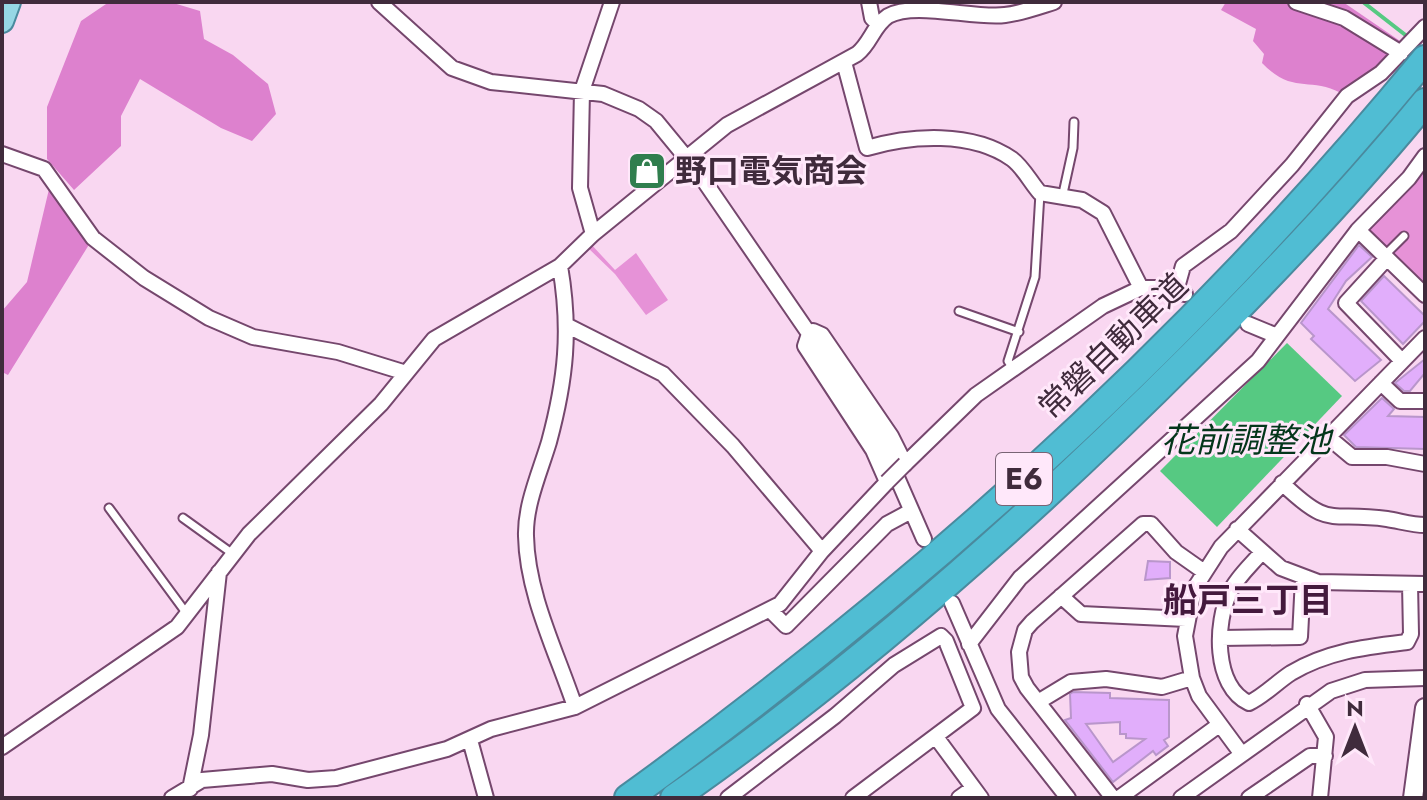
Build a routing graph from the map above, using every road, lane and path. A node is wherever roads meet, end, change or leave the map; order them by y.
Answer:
1 (9, 2) edge
2 (379, 2) edge
3 (612, 2) edge
4 (869, 2) edge
5 (1054, 2) edge
6 (1296, 2) edge
7 (2, 21) edge
8 (878, 24) junction
9 (1424, 29) edge
10 (1412, 52) edge
11 (844, 62) junction
12 (582, 91) junction
13 (1425, 102) edge
14 (1074, 122) dead end
15 (2, 154) edge
16 (1425, 156) edge
17 (686, 157) junction
18 (1040, 193) junction
19 (1062, 198) junction
20 (1358, 230) junction
21 (593, 234) junction
22 (1404, 236) dead end
23 (1386, 257) junction
24 (560, 266) junction
25 (1141, 288) junction
26 (1425, 295) edge
27 (959, 311) dead end
28 (1248, 324) dead end
29 (568, 326) junction
30 (1019, 332) junction
31 (809, 334) junction
32 (1277, 336) junction
33 (1425, 338) edge
34 (1402, 361) junction
35 (1012, 367) junction
36 (403, 372) junction
37 (1381, 383) junction
38 (1425, 401) edge
39 (1328, 437) junction
40 (905, 464) junction
41 (1425, 464) edge
42 (887, 482) junction
43 (1282, 483) junction
44 (109, 508) dead end
45 (911, 511) junction
46 (183, 518) dead end
47 (1425, 525) edge
48 (1237, 529) junction
49 (924, 539) dead end
50 (822, 551) junction
51 (1262, 552) junction
52 (233, 554) junction
53 (1203, 571) junction
54 (219, 572) junction
55 (1303, 578) junction
56 (1418, 584) edge
57 (1061, 596) junction
58 (952, 603) dead end
59 (771, 611) junction
60 (189, 616) junction
61 (1186, 619) junction
62 (1220, 638) junction
63 (969, 644) junction
64 (1192, 678) junction
65 (1425, 678) edge
66 (1038, 702) junction
67 (1307, 704) junction
68 (575, 707) junction
69 (1425, 708) edge
70 (1219, 725) junction
71 (936, 737) junction
72 (470, 740) junction
73 (2, 747) edge
74 (1241, 753) junction
75 (1325, 756) junction
76 (1421, 768) edge
77 (189, 791) edge
78 (977, 793) edge
79 (172, 798) edge
80 (486, 798) edge
81 (628, 798) edge
82 (674, 798) edge
83 (728, 798) edge
84 (853, 798) edge
85 (959, 798) edge
86 (1068, 798) edge
87 (1113, 798) edge
88 (1119, 798) edge
89 (1181, 798) edge
90 (1249, 798) edge
91 (1320, 798) edge
92 (1413, 798) edge

1 - 7 main road
2 - 12 street
3 - 12 street
4 - 8 street
5 - 8 street
6 - 10 street
8 - 11 street
9 - 10 street
10 - 25 street
10 - 81 highway, 常磐自動車道 / E6
11 - 17 street
11 - 18 street
12 - 17 street
12 - 21 street
13 - 82 highway, 常磐自動車道 / E6
14 - 19 lane
15 - 36 street
16 - 20 street
17 - 21 street
17 - 31 street
18 - 19 street
18 - 30 lane
19 - 25 street
20 - 23 street
20 - 32 street
21 - 24 street
22 - 23 lane
23 - 26 street
23 - 34 street
24 - 29 street
24 - 36 street
25 - 35 street
27 - 30 lane
28 - 32 street
29 - 50 street
29 - 68 street
30 - 35 lane
31 - 40 street
31 - 42 street
31 - 45 street
32 - 63 street
33 - 34 street
34 - 37 street
35 - 40 street
36 - 52 street
37 - 38 street
37 - 39 street
39 - 41 street
39 - 43 street
40 - 42 street, bridge
42 - 50 street
43 - 47 street
43 - 48 street
44 - 60 lane
45 - 49 street
45 - 59 street
46 - 52 lane
48 - 51 street
48 - 53 street
50 - 59 street
51 - 55 street
51 - 62 street
52 - 54 street
53 - 57 street
53 - 61 street
54 - 60 street
54 - 77 street
55 - 56 street
55 - 62 street
56 - 62 street
57 - 61 street
57 - 66 street
58 - 63 street
59 - 68 street
60 - 73 street
61 - 64 street
63 - 86 street
64 - 66 street
64 - 70 street
65 - 67 street
66 - 87 street
67 - 74 street
67 - 75 street
68 - 72 street
69 - 76 street
70 - 74 street
70 - 88 street
71 - 78 street
71 - 83 street
71 - 84 street
72 - 77 street
72 - 80 street
74 - 89 street
75 - 90 street
75 - 91 street
76 - 92 street
77 - 79 street
78 - 85 street

